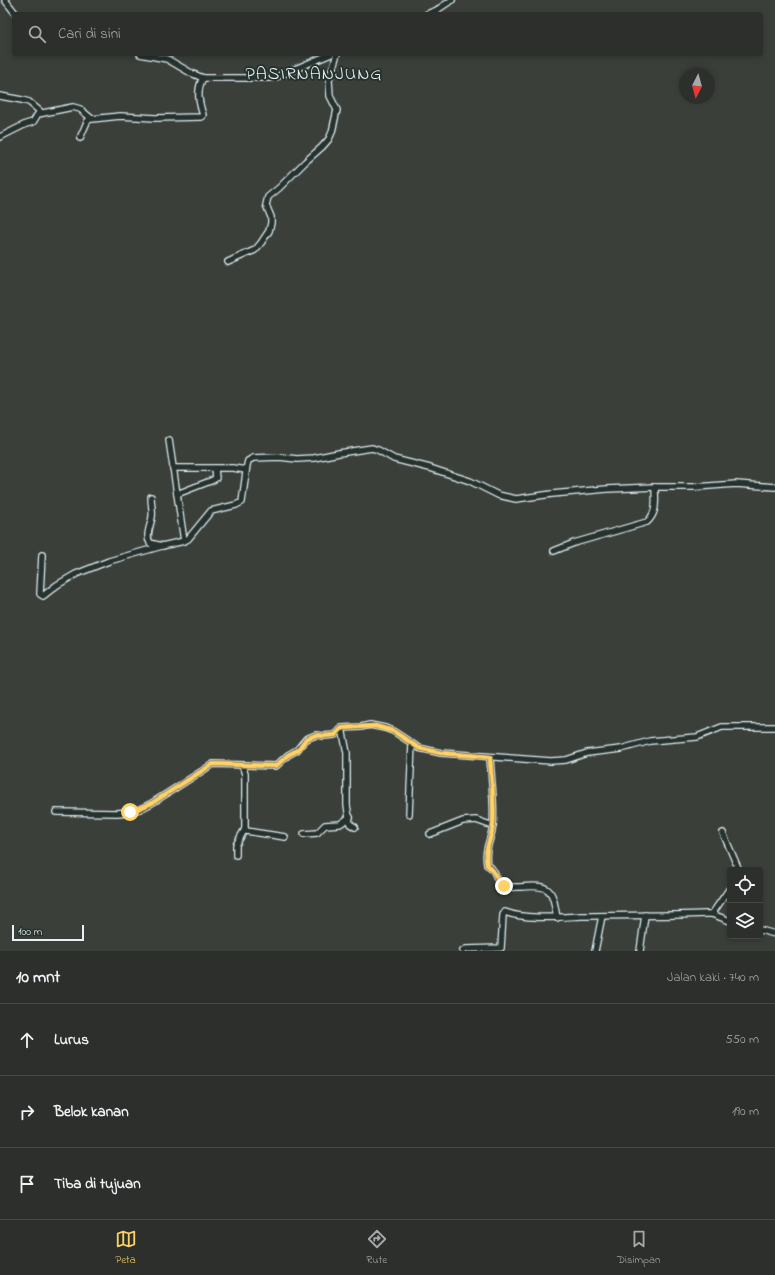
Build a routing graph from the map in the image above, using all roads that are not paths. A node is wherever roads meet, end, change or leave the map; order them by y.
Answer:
1 (6, 0) edge
2 (452, 0) edge
3 (15, 12) edge
4 (432, 12) edge
5 (151, 56) edge
6 (326, 56) edge
7 (336, 56) edge
8 (203, 78) junction
9 (0, 96) edge
10 (42, 113) junction
11 (90, 118) junction
12 (0, 137) edge
13 (80, 138) dead end
14 (228, 262) dead end
15 (169, 440) dead end
16 (173, 468) junction
17 (215, 469) junction
18 (246, 470) junction
19 (655, 487) junction
20 (775, 487) edge
21 (177, 494) junction
22 (151, 498) dead end
23 (184, 541) junction
24 (162, 546) junction
25 (554, 551) dead end
26 (42, 555) dead end
27 (775, 727) edge
28 (342, 728) junction
29 (412, 744) junction
30 (490, 757) junction
31 (242, 765) junction
32 (56, 812) dead end
33 (410, 814) dead end
34 (350, 816) junction
35 (493, 826) junction
36 (355, 827) dead end
37 (245, 829) junction
38 (723, 833) dead end
39 (304, 834) dead end
40 (430, 834) dead end
41 (285, 837) dead end
42 (236, 855) dead end
43 (738, 867) edge
44 (727, 892) edge
45 (712, 914) junction
46 (646, 915) junction
47 (602, 916) junction
48 (557, 918) junction
49 (727, 920) edge
50 (763, 931) edge
51 (775, 934) edge
52 (463, 951) edge
53 (595, 951) edge
54 (640, 951) edge

1 - 3 street
2 - 4 street
5 - 8 street
6 - 8 street
7 - 14 street
8 - 11 street
9 - 10 street
10 - 11 street
10 - 12 street
11 - 13 street
15 - 16 street
16 - 17 street
16 - 21 street
17 - 18 street
17 - 21 street
18 - 19 street
18 - 23 street
19 - 20 street
19 - 25 street
21 - 23 street
22 - 24 street
23 - 24 street
24 - 26 street
27 - 30 street
28 - 29 street
28 - 31 street
28 - 34 street
29 - 30 street
29 - 33 street
30 - 35 street
31 - 32 street
31 - 37 street
34 - 36 street
34 - 39 street
35 - 40 street
35 - 48 street
37 - 41 street
37 - 42 street
38 - 43 street
44 - 45 street
45 - 46 street
45 - 49 street
46 - 47 street
46 - 54 street
47 - 48 street
47 - 53 street
48 - 52 street
50 - 51 street

